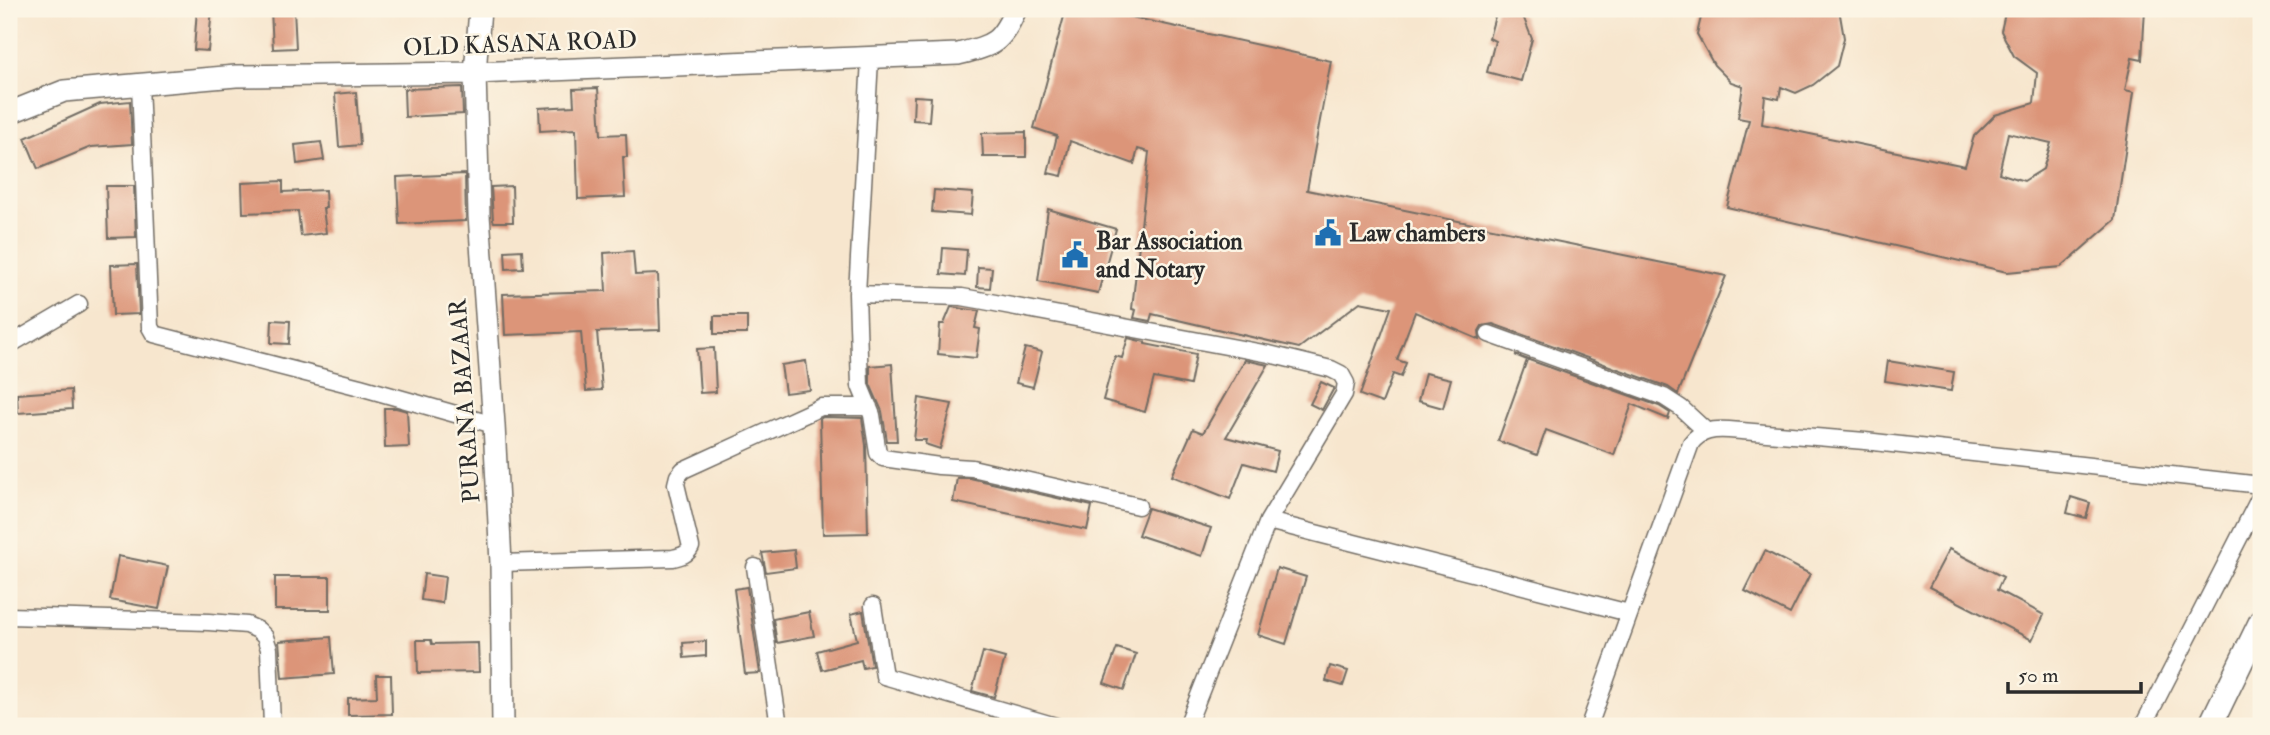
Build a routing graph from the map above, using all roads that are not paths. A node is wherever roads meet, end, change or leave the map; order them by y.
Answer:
1 (480, 9) edge
2 (1016, 9) edge
3 (870, 59) junction
4 (475, 72) junction
5 (140, 84) junction
6 (9, 113) edge
7 (857, 294) junction
8 (79, 304) dead end
9 (1489, 334) dead end
10 (9, 345) edge
11 (869, 407) junction
12 (494, 425) junction
13 (1706, 431) junction
14 (2261, 485) edge
15 (2261, 495) edge
16 (1138, 506) dead end
17 (1268, 521) junction
18 (500, 563) junction
19 (755, 567) dead end
20 (873, 606) dead end
21 (1629, 613) junction
22 (9, 616) edge
23 (2261, 621) edge
24 (272, 726) edge
25 (503, 726) edge
26 (779, 726) edge
27 (1056, 726) edge
28 (1187, 726) edge
29 (1588, 726) edge
30 (2143, 726) edge
31 (2210, 726) edge

1 - 4 street, PURANA BAZAAR
2 - 3 street, OLD KASANA ROAD
3 - 4 street, OLD KASANA ROAD
3 - 7 street
4 - 5 street, OLD KASANA ROAD
4 - 12 street, PURANA BAZAAR
5 - 6 street, OLD KASANA ROAD
5 - 12 street
7 - 11 street
7 - 17 street
8 - 10 street
9 - 13 street
11 - 16 street
11 - 18 street
12 - 18 street, PURANA BAZAAR
13 - 14 street
13 - 21 street
15 - 30 street
17 - 21 street
17 - 28 street
18 - 25 street, PURANA BAZAAR
19 - 26 street
20 - 27 street
21 - 29 street
22 - 24 street
23 - 31 main road

